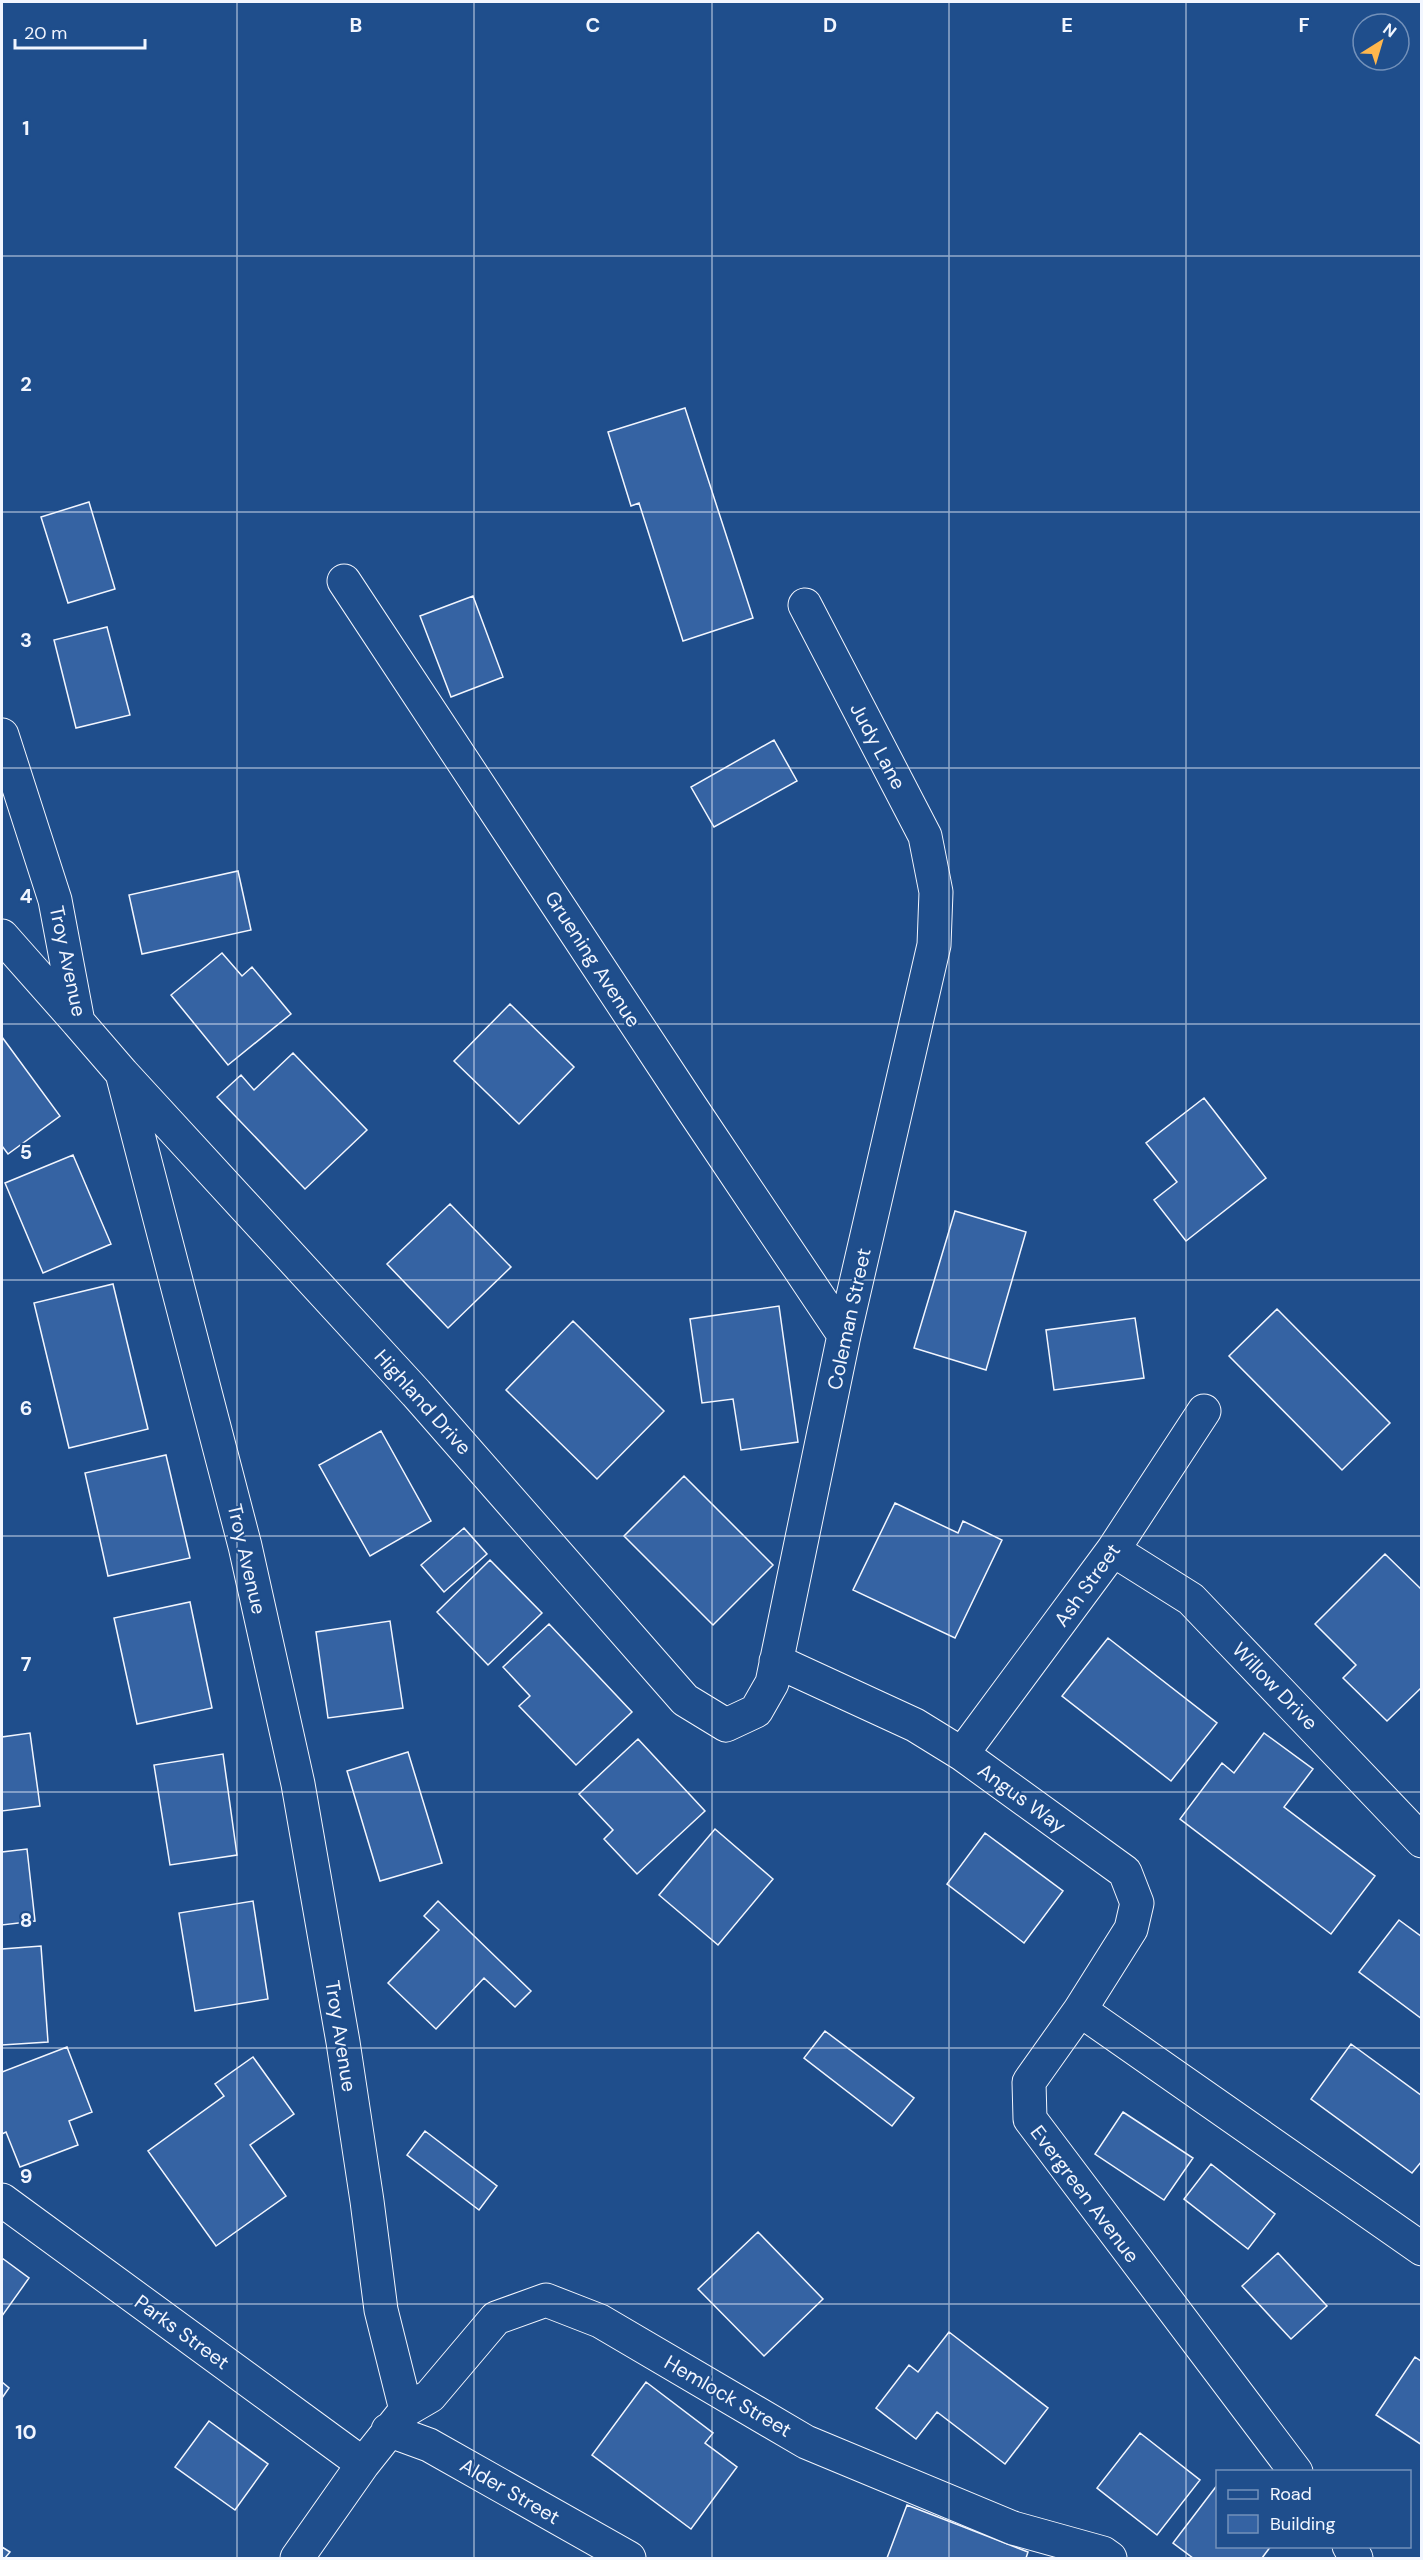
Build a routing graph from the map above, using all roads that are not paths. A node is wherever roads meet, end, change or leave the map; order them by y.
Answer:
1 (344, 581) dead end
2 (805, 605) dead end
3 (2, 735) edge
4 (936, 892) joint
5 (2, 936) edge
6 (78, 1022) junction
7 (122, 1073) junction
8 (844, 1335) junction
9 (1204, 1411) dead end
10 (1113, 1550) junction
11 (776, 1661) junction
12 (726, 1725) joint
13 (962, 1754) junction
14 (1420, 1835) edge
15 (1080, 2010) junction
16 (2, 2200) edge
17 (1422, 2249) edge
18 (397, 2420) junction
19 (363, 2463) junction
20 (1294, 2470) edge
21 (297, 2559) edge
22 (629, 2559) edge
23 (1110, 2559) edge

1 - 8 street, Gruening Avenue
2 - 4 street, Judy Lane
3 - 6 street, Troy Avenue
4 - 8 street, Coleman Street
5 - 6 street
6 - 7 street, Troy Avenue
7 - 12 street, Highland Drive
7 - 18 street, Troy Avenue
8 - 11 street, Coleman Street
9 - 10 street, Ash Street
10 - 13 street, Ash Street
10 - 14 street, Willow Drive
11 - 12 street, Coleman Street
11 - 13 street, Angus Way
13 - 15 street, Angus Way
15 - 17 street
15 - 20 street, Evergreen Avenue
16 - 19 street, Parks Street
18 - 19 street
18 - 22 street, Alder Street
18 - 23 street, Hemlock Street
19 - 21 street

